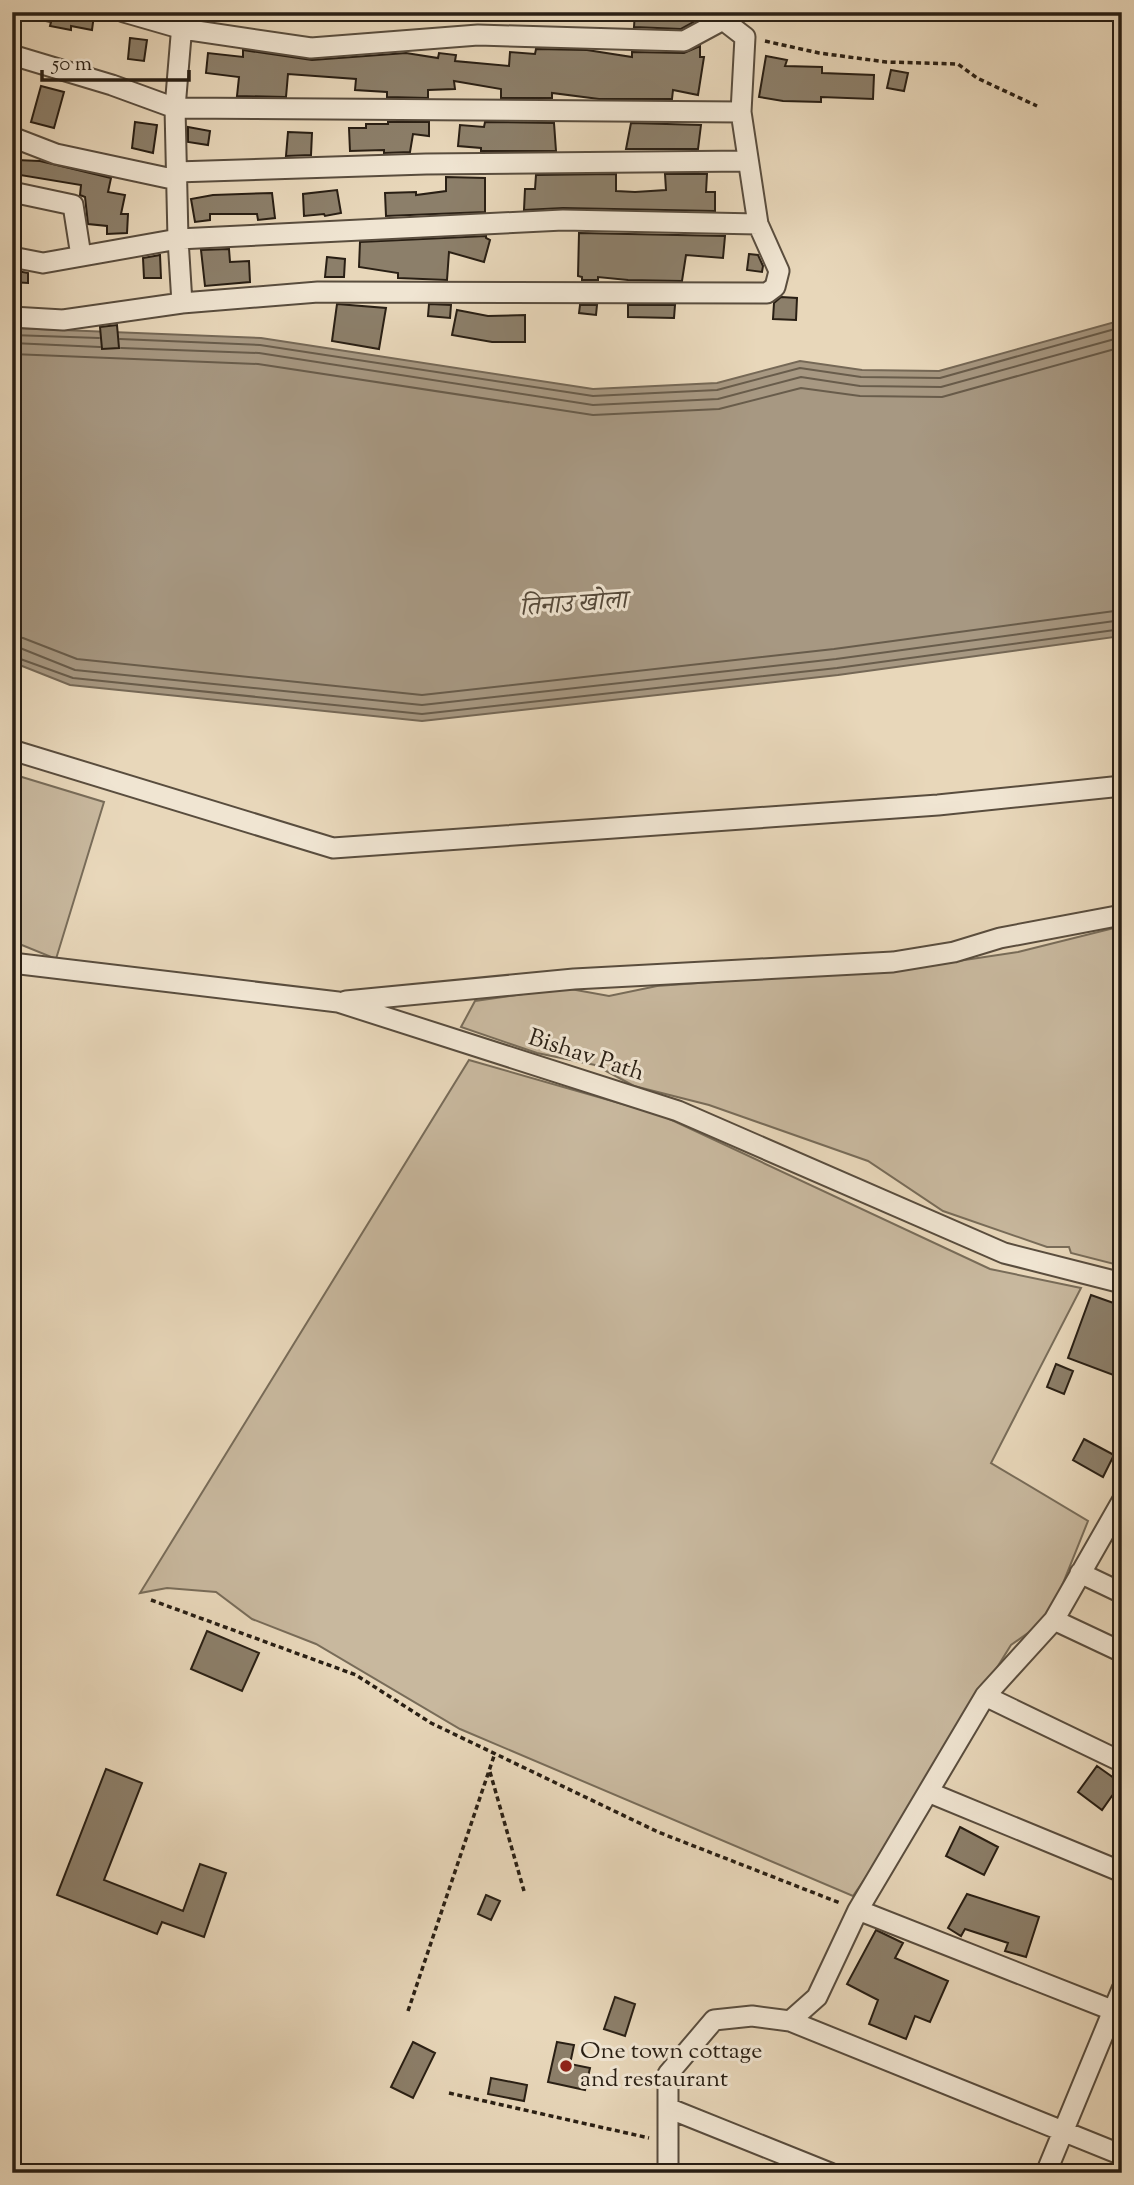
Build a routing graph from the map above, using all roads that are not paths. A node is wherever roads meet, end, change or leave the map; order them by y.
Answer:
1 (124, 12) edge
2 (722, 16) edge
3 (183, 21) edge
4 (12, 55) edge
5 (175, 108) junction
6 (741, 113) junction
7 (12, 137) edge
8 (748, 161) junction
9 (176, 176) junction
10 (12, 192) edge
11 (758, 224) junction
12 (178, 239) junction
13 (81, 256) junction
14 (12, 257) edge
15 (182, 303) junction
16 (12, 317) edge
17 (12, 750) edge
18 (1122, 786) edge
19 (1122, 915) edge
20 (12, 963) edge
21 (338, 1002) junction
22 (1122, 1283) edge
23 (1120, 1509) edge
24 (1080, 1573) junction
25 (1122, 1593) edge
26 (1054, 1620) junction
27 (1122, 1652) edge
28 (985, 1696) junction
29 (1122, 1762) edge
30 (928, 1792) junction
31 (1122, 1871) edge
32 (858, 1910) junction
33 (1122, 1989) edge
34 (1117, 2013) edge
35 (789, 2021) junction
36 (668, 2108) junction
37 (1063, 2132) junction
38 (1122, 2155) edge
39 (668, 2173) edge
40 (830, 2173) edge
41 (1046, 2173) edge

1 - 3 street
2 - 3 street
2 - 6 street
3 - 5 street
4 - 5 street
5 - 6 street
5 - 9 street
6 - 8 street
7 - 9 street
8 - 9 street
8 - 11 street
9 - 12 street
10 - 13 street
11 - 12 street
11 - 15 street
12 - 13 street
12 - 15 street
13 - 14 street
15 - 16 street
17 - 18 street
19 - 21 street
20 - 21 street, Bishav Path
21 - 22 street, Bishav Path
23 - 24 street
24 - 25 street
24 - 26 street
26 - 27 street
26 - 28 street
28 - 29 street
28 - 30 street
30 - 31 street
30 - 32 street
32 - 34 street
32 - 35 street
33 - 34 street
34 - 37 street
35 - 36 street
35 - 37 street
36 - 39 street
36 - 40 street
37 - 38 street
37 - 41 street

